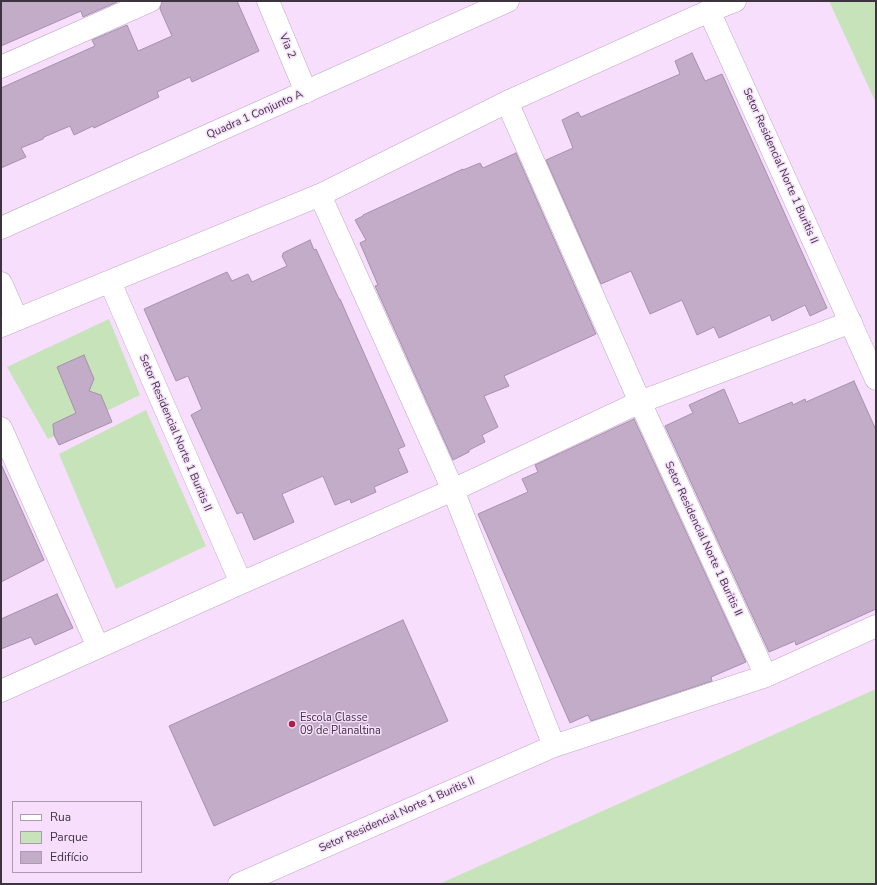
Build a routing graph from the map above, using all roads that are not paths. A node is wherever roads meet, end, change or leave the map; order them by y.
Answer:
1 (150, 1) edge
2 (268, 1) edge
3 (508, 1) edge
4 (735, 1) edge
5 (707, 6) edge
6 (1, 67) edge
7 (306, 92) junction
8 (507, 102) junction
9 (320, 195) junction
10 (1, 228) edge
11 (110, 282) junction
12 (1, 283) edge
13 (851, 322) junction
14 (9, 323) edge
15 (876, 379) edge
16 (640, 402) junction
17 (1, 428) edge
18 (453, 490) junction
19 (241, 583) junction
20 (876, 626) edge
21 (98, 647) junction
22 (766, 676) junction
23 (1, 691) edge
24 (554, 746) junction
25 (239, 884) edge

1 - 6 street
2 - 7 street, Via 2
3 - 7 street, Quadra 1 Conjunto A
4 - 5 street
5 - 8 street
5 - 13 street, Setor Residencial Norte 1 Buritis II
7 - 10 street, Quadra 1 Conjunto A
8 - 9 street
8 - 16 street, Setor Residencial Norte 1 Buritis II
9 - 11 street
9 - 18 street
11 - 14 street
11 - 19 street, Setor Residencial Norte 1 Buritis II
12 - 14 street
13 - 15 street, Setor Residencial Norte 1 Buritis II
13 - 16 street
16 - 18 street
16 - 22 street, Setor Residencial Norte 1 Buritis II
17 - 21 street
18 - 19 street
18 - 24 street
19 - 21 street
20 - 22 street, Setor Residencial Norte 1 Buritis II
21 - 23 street
22 - 24 street, Setor Residencial Norte 1 Buritis II
24 - 25 street, Setor Residencial Norte 1 Buritis II

